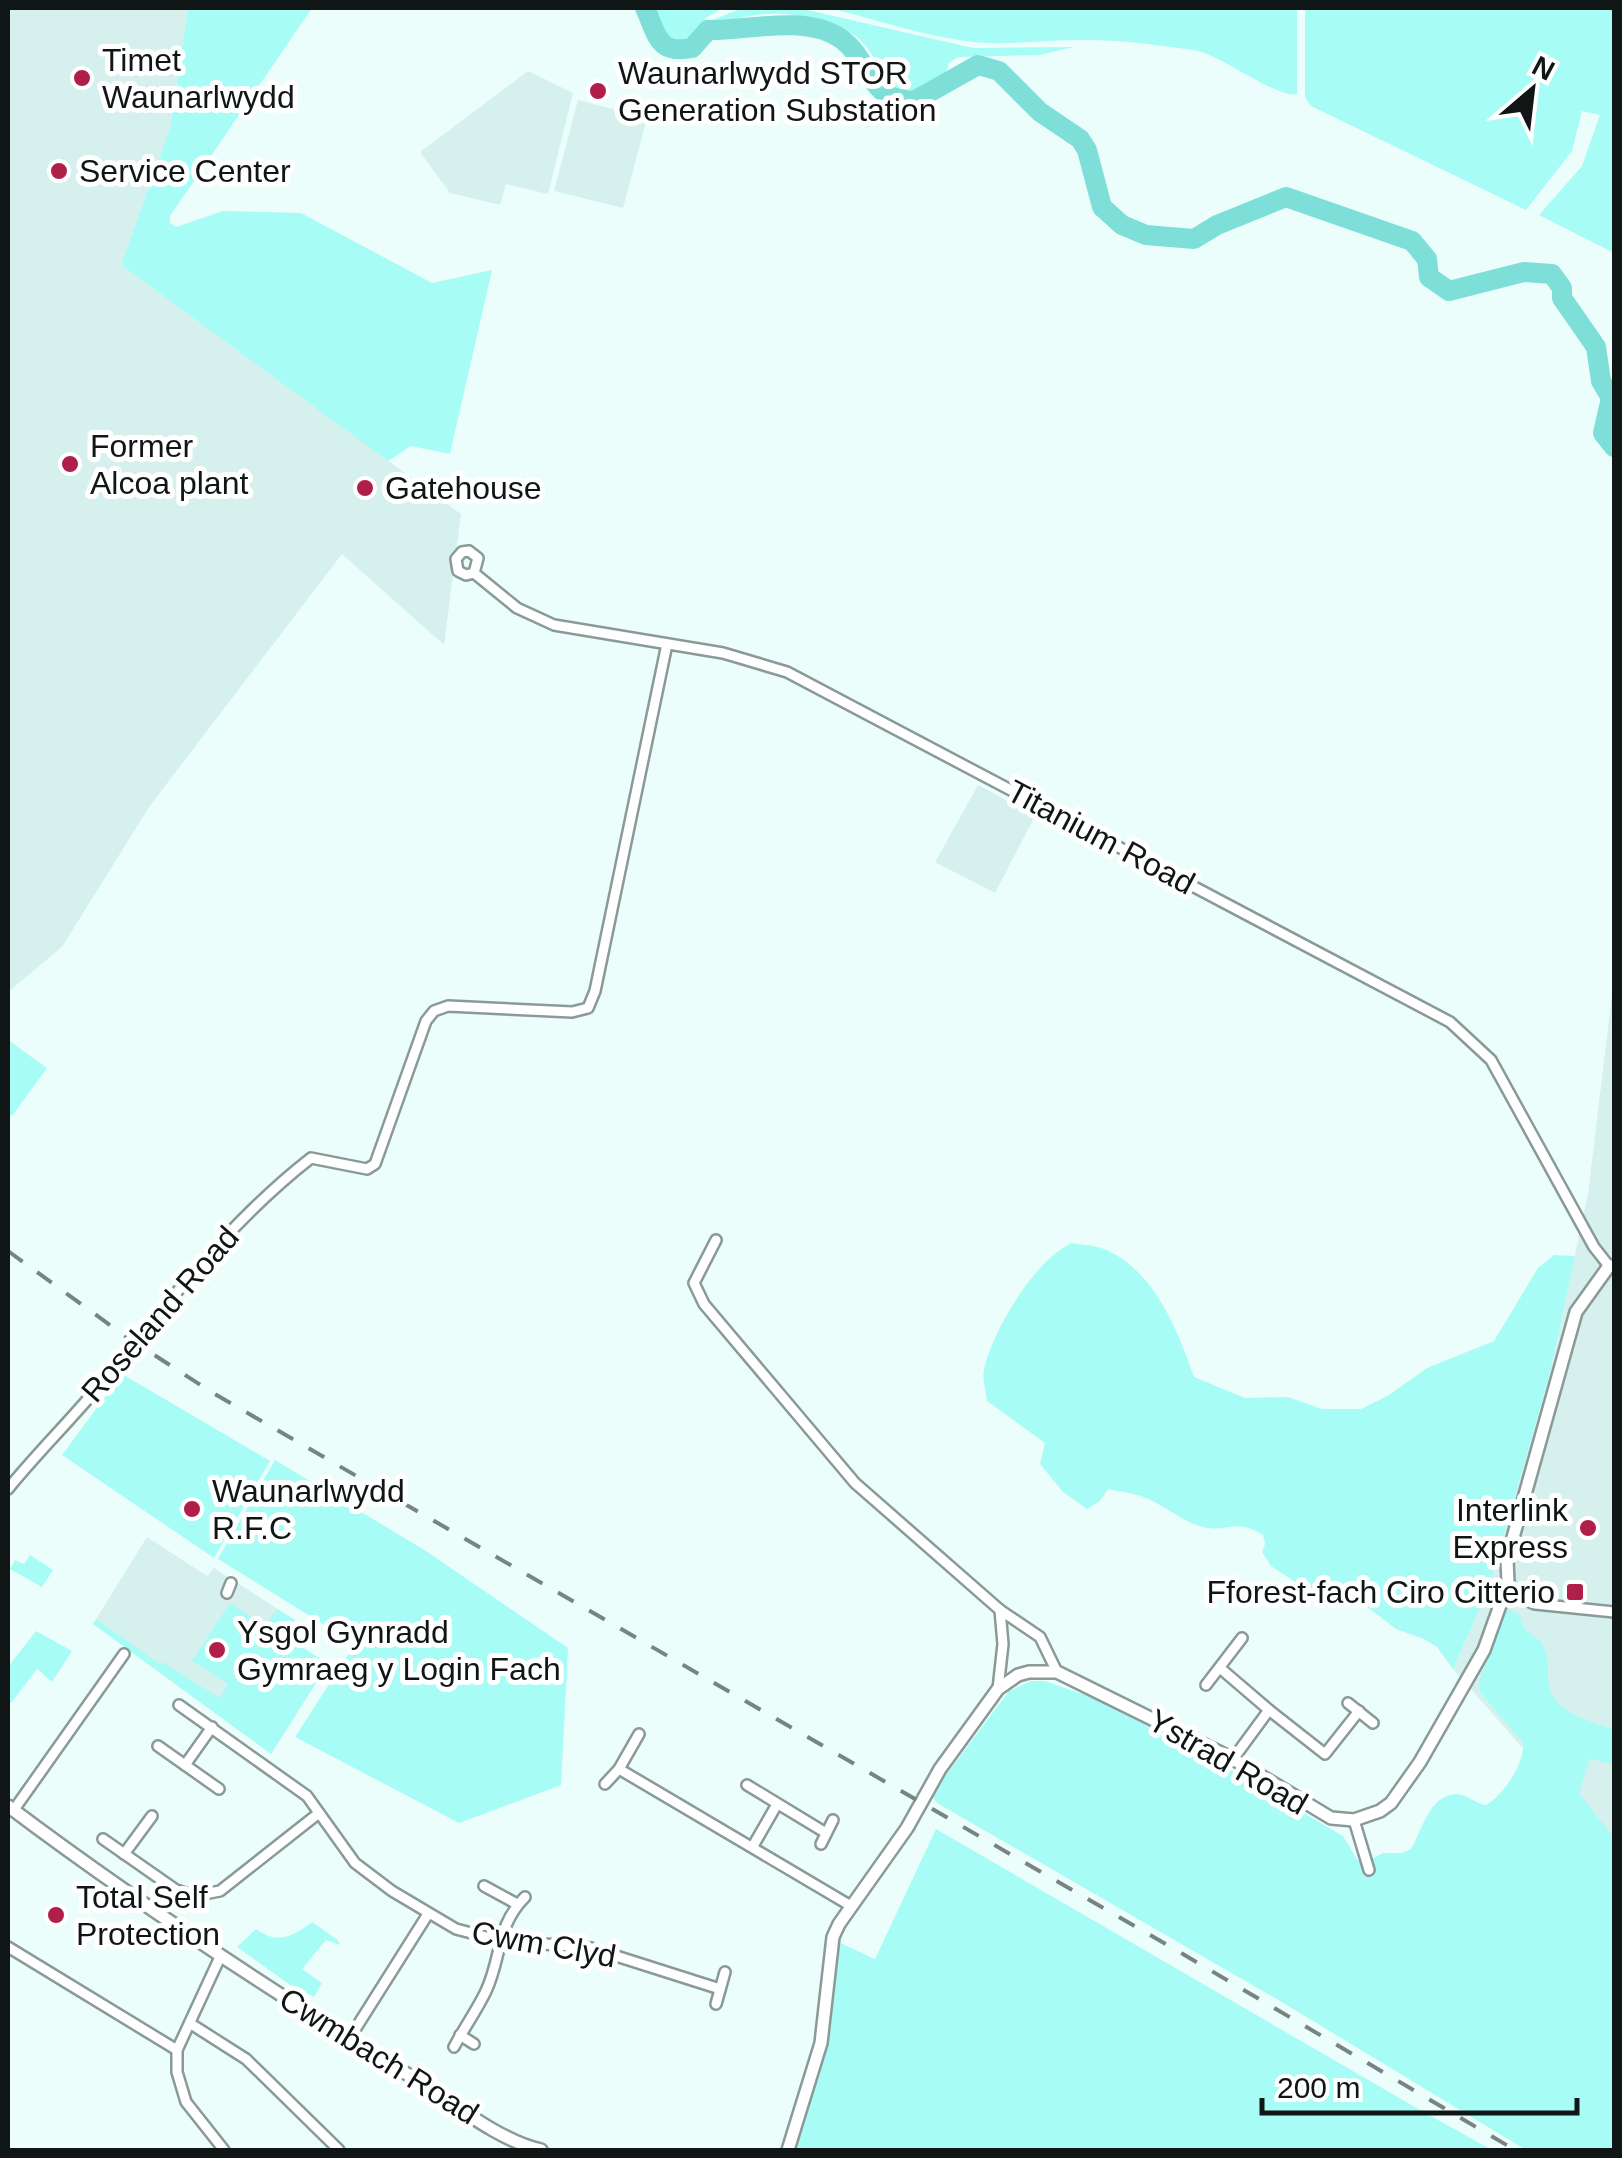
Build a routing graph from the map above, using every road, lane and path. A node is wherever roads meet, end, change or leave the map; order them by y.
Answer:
1 (474, 572) dead end
2 (667, 644) junction
3 (716, 1240) dead end
4 (1612, 1266) edge
5 (8, 1489) edge
6 (1508, 1583) junction
7 (1000, 1610) junction
8 (1614, 1612) edge
9 (1242, 1638) dead end
10 (124, 1654) dead end
11 (1220, 1668) junction
12 (1058, 1672) junction
13 (1206, 1685) dead end
14 (998, 1689) junction
15 (1348, 1703) dead end
16 (179, 1705) dead end
17 (1269, 1710) junction
18 (1358, 1711) junction
19 (1373, 1723) dead end
20 (212, 1727) junction
21 (639, 1734) dead end
22 (158, 1746) dead end
23 (1326, 1754) junction
24 (1234, 1758) junction
25 (1336, 1761) dead end
26 (184, 1765) junction
27 (619, 1769) junction
28 (605, 1784) dead end
29 (746, 1784) dead end
30 (219, 1789) dead end
31 (776, 1806) junction
32 (10, 1809) edge
33 (319, 1814) junction
34 (152, 1816) dead end
35 (833, 1820) dead end
36 (1354, 1820) junction
37 (826, 1834) junction
38 (102, 1839) dead end
39 (820, 1844) dead end
40 (753, 1846) junction
41 (124, 1854) junction
42 (1369, 1870) dead end
43 (484, 1886) dead end
44 (851, 1906) junction
45 (428, 1914) junction
46 (498, 1940) junction
47 (8, 1947) edge
48 (220, 1955) junction
49 (725, 1972) dead end
50 (720, 1989) junction
51 (716, 2004) dead end
52 (192, 2024) junction
53 (460, 2035) junction
54 (349, 2039) junction
55 (474, 2044) dead end
56 (454, 2046) dead end
57 (178, 2050) junction
58 (224, 2150) edge
59 (339, 2150) edge
60 (541, 2150) edge
61 (788, 2150) edge

1 - 2 street, Titanium Road
2 - 4 street, Titanium Road
2 - 5 street, Roseland Road
3 - 7 street
4 - 6 street
6 - 8 street
6 - 36 street
7 - 12 street
7 - 14 street
9 - 11 street
10 - 32 street
11 - 13 street
11 - 17 street
12 - 14 street
12 - 24 street, Ystrad Road
14 - 44 street
15 - 18 street
16 - 20 street, Cwm Clyd
17 - 23 street
17 - 24 street
18 - 19 street
18 - 23 street
20 - 26 street
20 - 33 street, Cwm Clyd
21 - 27 street
22 - 26 street
23 - 25 street
24 - 36 street, Ystrad Road
26 - 30 street
27 - 28 street
27 - 40 street
29 - 31 street
31 - 37 street
31 - 40 street
32 - 48 street, Cwmbach Road
33 - 41 street
33 - 45 street, Cwm Clyd
34 - 41 street
35 - 37 street
36 - 42 street
37 - 39 street
38 - 41 street
40 - 44 street
43 - 46 street
44 - 61 street
45 - 46 street, Cwm Clyd
45 - 54 street, Cwm Clyd
46 - 50 street, Cwm Clyd
46 - 53 street
47 - 57 street
48 - 52 street
48 - 54 street, Cwmbach Road
49 - 50 street
50 - 51 street
52 - 57 street
52 - 59 street
53 - 55 street
53 - 56 street
54 - 60 street, Cwmbach Road
57 - 58 street

